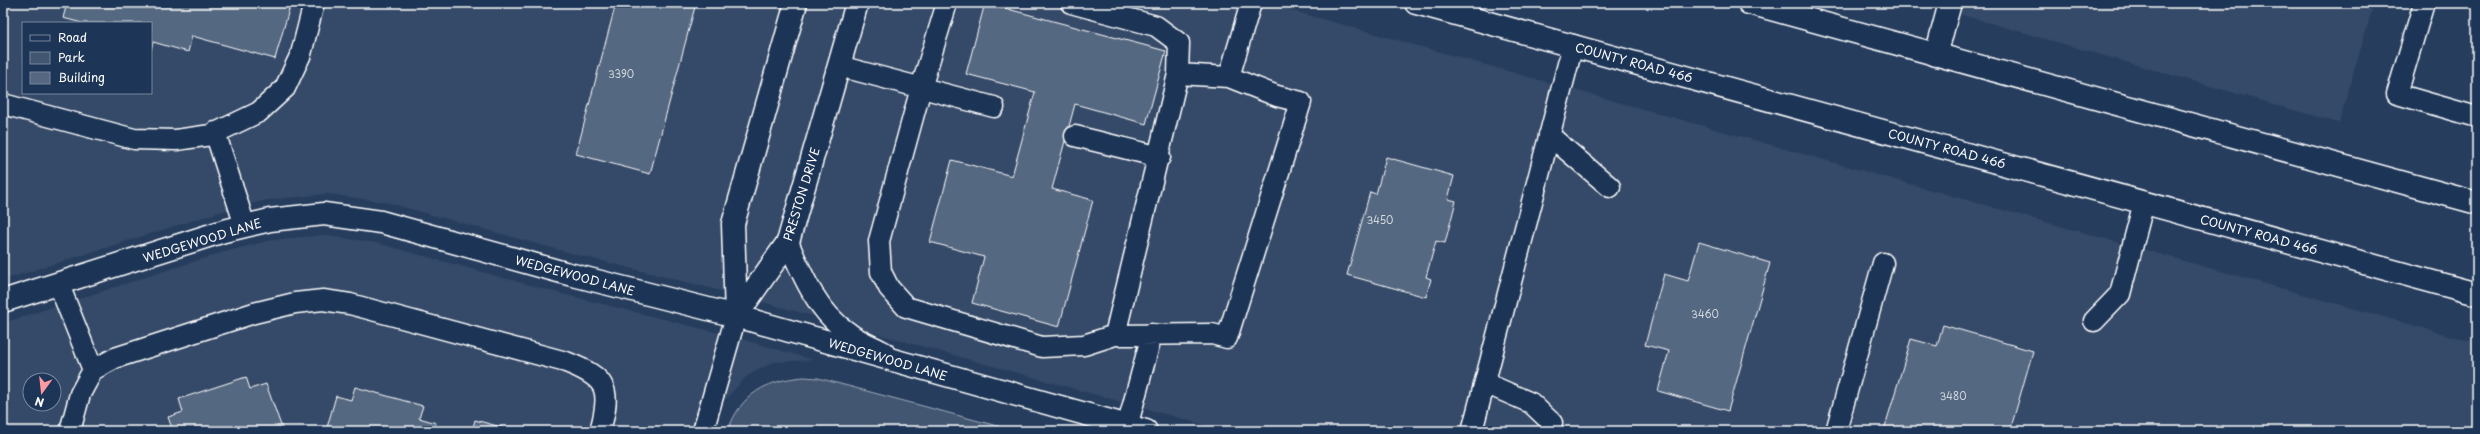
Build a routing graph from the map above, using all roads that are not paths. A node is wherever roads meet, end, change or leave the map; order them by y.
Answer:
1 (314, 3) edge
2 (796, 3) edge
3 (857, 3) edge
4 (947, 3) edge
5 (1071, 3) edge
6 (1251, 3) edge
7 (1416, 3) edge
8 (1749, 3) edge
9 (1950, 3) edge
10 (2424, 3) edge
11 (1573, 45) junction
12 (1936, 55) junction
13 (838, 66) junction
14 (1178, 74) junction
15 (1229, 77) junction
16 (921, 88) junction
17 (3, 104) edge
18 (994, 107) dead end
19 (2477, 117) edge
20 (215, 132) junction
21 (1549, 135) junction
22 (1075, 136) dead end
23 (1160, 157) junction
24 (1610, 186) dead end
25 (2144, 202) junction
26 (2477, 203) edge
27 (245, 226) junction
28 (788, 242) junction
29 (1883, 263) dead end
30 (59, 285) junction
31 (2477, 294) edge
32 (3, 301) edge
33 (736, 316) junction
34 (2094, 320) dead end
35 (1152, 334) junction
36 (1115, 335) junction
37 (911, 365) junction
38 (93, 370) junction
39 (1485, 383) junction
40 (1552, 423) dead end
41 (1133, 429) edge
42 (70, 431) edge
43 (600, 431) edge
44 (703, 431) edge
45 (1472, 431) edge
46 (1836, 431) edge

1 - 20 lane
2 - 33 street
3 - 13 street, PRESTON DRIVE
4 - 16 lane
5 - 14 lane
6 - 15 lane
7 - 11 street, COUNTY ROAD 466
8 - 12 street
9 - 12 street
10 - 19 lane
11 - 21 lane
11 - 25 street, COUNTY ROAD 466
12 - 26 street
13 - 16 lane
13 - 28 street, PRESTON DRIVE
14 - 15 lane
14 - 23 lane
15 - 35 lane
16 - 18 lane
16 - 36 lane
17 - 20 lane
20 - 27 lane
21 - 24 lane
21 - 39 lane
22 - 23 lane
23 - 36 lane
25 - 31 street, COUNTY ROAD 466
25 - 34 lane
27 - 30 street, WEDGEWOOD LANE
27 - 33 street, WEDGEWOOD LANE
28 - 33 street, PRESTON DRIVE
28 - 37 lane
29 - 46 lane
30 - 32 street, WEDGEWOOD LANE
30 - 38 lane
33 - 37 street, WEDGEWOOD LANE
33 - 44 lane
35 - 36 lane
35 - 41 lane
37 - 41 street, WEDGEWOOD LANE
38 - 42 lane
38 - 43 lane
39 - 40 lane
39 - 45 lane

